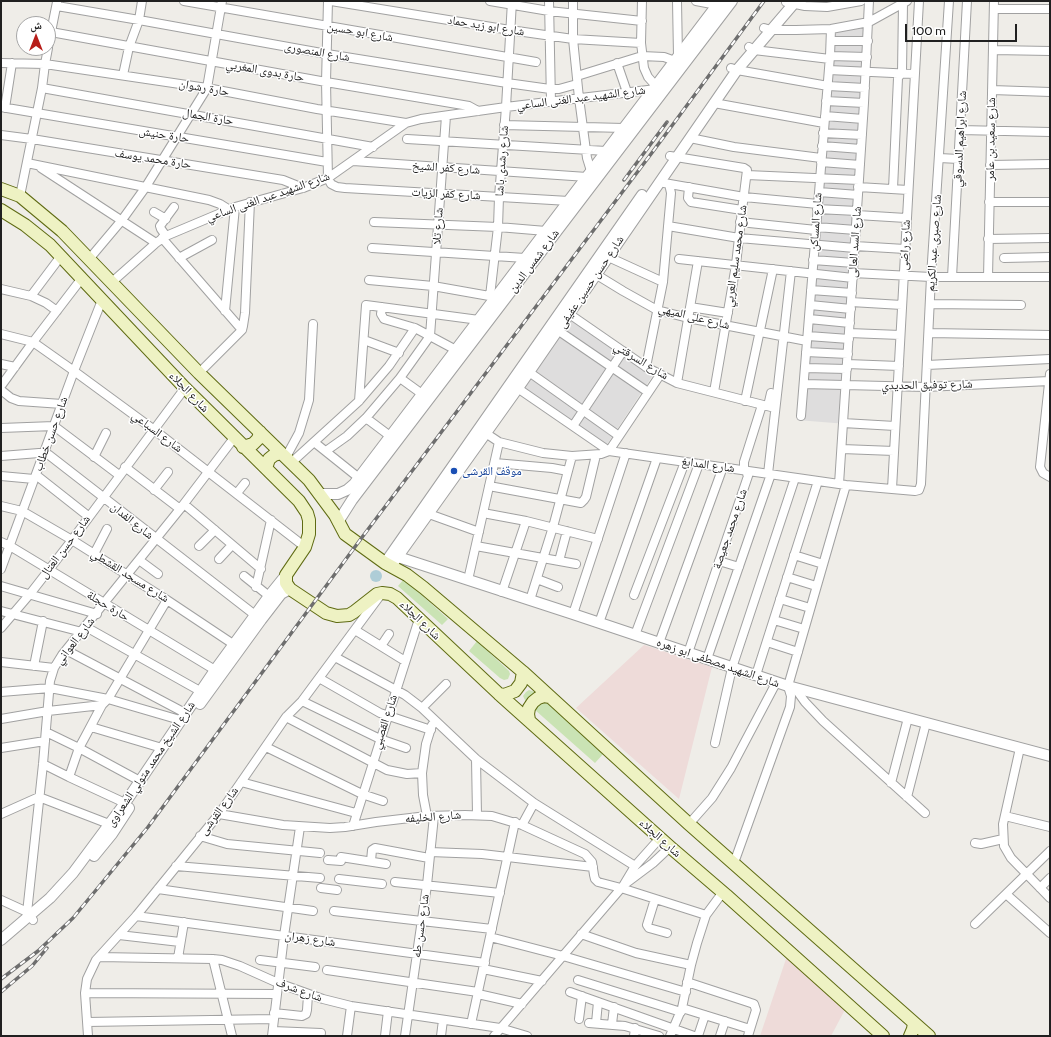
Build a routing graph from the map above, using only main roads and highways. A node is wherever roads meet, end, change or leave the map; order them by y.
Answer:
1 (1, 189) edge
2 (1, 210) edge
3 (260, 432) junction
4 (243, 447) junction
5 (286, 458) junction
6 (266, 468) junction
7 (523, 672) junction
8 (499, 694) junction
9 (550, 697) junction
10 (529, 720) junction
11 (914, 1023) junction
12 (883, 1036) edge
13 (910, 1036) edge
14 (929, 1036) edge

1 - 3 main road, شارع الجلاء
2 - 4 main road, شارع الجلاء
3 - 4 main road
3 - 5 main road, شارع الجلاء
4 - 6 main road, شارع الجلاء
5 - 6 main road
5 - 7 main road, شارع الجلاء
6 - 8 main road, شارع الجلاء
7 - 8 main road
7 - 9 main road, شارع الجلاء
8 - 10 main road, شارع الجلاء
9 - 10 main road
9 - 11 main road, شارع الجلاء
10 - 12 main road, شارع الجلاء
11 - 13 main road
11 - 14 main road, شارع الجلاء

